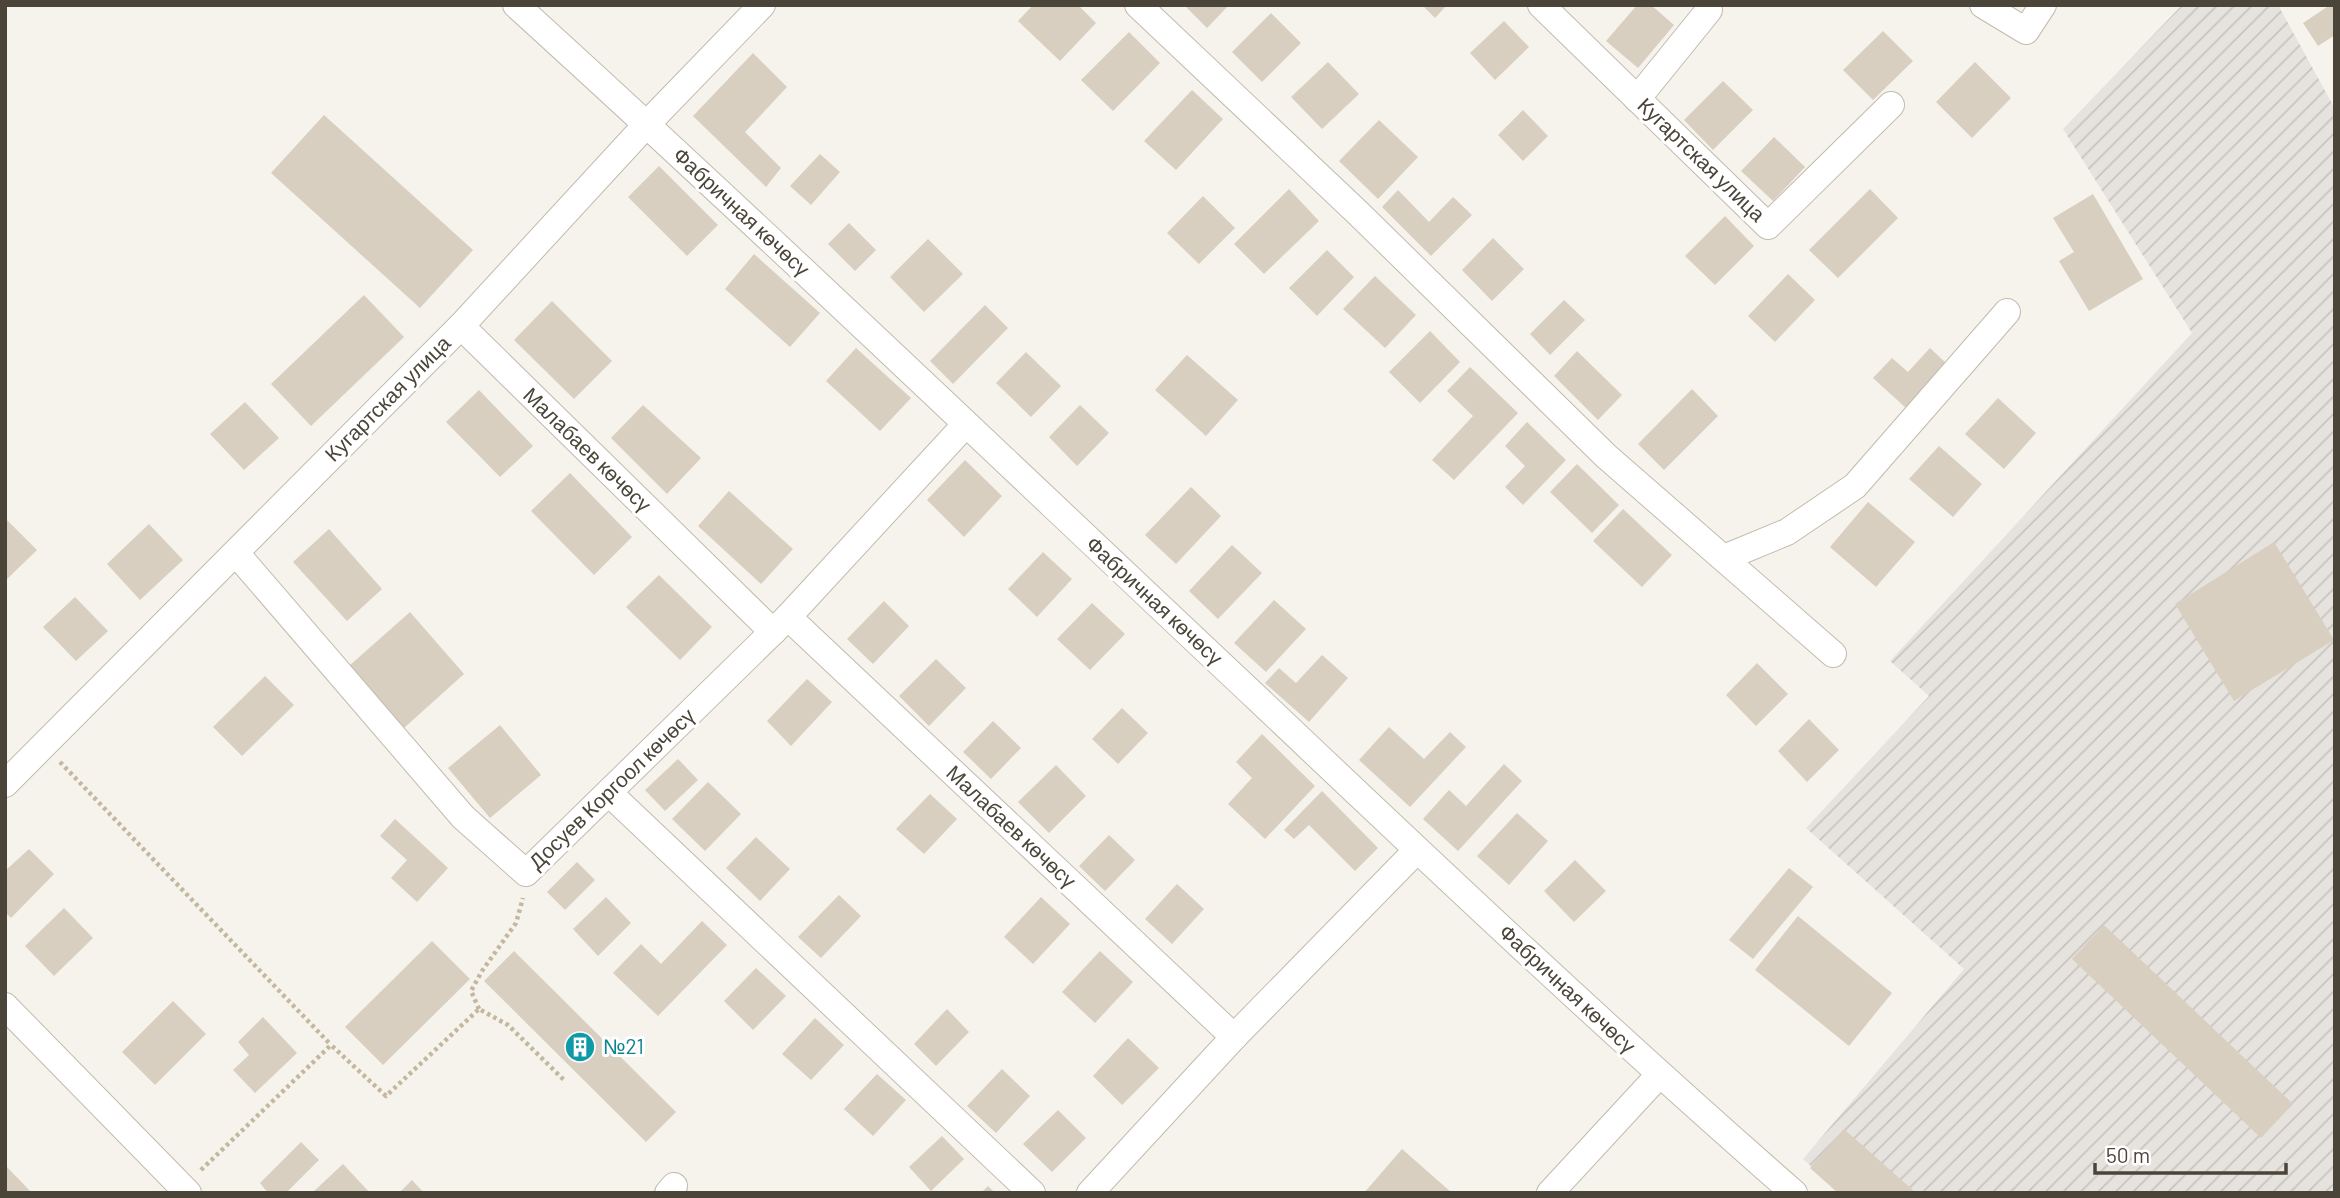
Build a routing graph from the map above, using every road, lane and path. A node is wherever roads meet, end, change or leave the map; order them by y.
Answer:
1 (516, 5) edge
2 (762, 5) edge
3 (1138, 5) edge
4 (1541, 5) edge
5 (1983, 5) edge
6 (2043, 5) edge
7 (1709, 10) dead end
8 (1637, 99) junction
9 (1891, 105) dead end
10 (647, 124) junction
11 (2007, 313) dead end
12 (461, 326) junction
13 (966, 424) junction
14 (236, 554) junction
15 (1724, 558) junction
16 (781, 624) junction
17 (1833, 654) dead end
18 (44, 746) junction
19 (5, 784) edge
20 (609, 793) junction
21 (1417, 850) junction
22 (526, 873) junction
23 (5, 1006) edge
24 (479, 1009) junction
25 (1234, 1037) junction
26 (331, 1045) junction
27 (1659, 1075) junction
28 (565, 1081) dead end
29 (185, 1190) edge
30 (1032, 1193) edge
31 (1090, 1193) edge
32 (1550, 1193) edge
33 (1794, 1193) edge

1 - 10 street, Фабричная көчөсү
2 - 10 street, Кугартская улица
3 - 15 street
4 - 8 street, Кугартская улица
5 - 6 street
7 - 8 street
8 - 9 street, Кугартская улица
10 - 12 street, Кугартская улица
10 - 13 street, Фабричная көчөсү
11 - 15 street
12 - 14 street, Кугартская улица
12 - 16 street, Малабаев көчөсү
13 - 16 street, Досуев Коргоол көчөсү
13 - 21 street, Фабричная көчөсү
14 - 18 street, Кугартская улица
14 - 22 street, Досуев Коргоол көчөсү
15 - 17 street
16 - 20 street, Досуев Коргоол көчөсү
16 - 25 street, Малабаев көчөсү
18 - 19 street, Кугартская улица
18 - 26 path
20 - 22 street, Досуев Коргоол көчөсү
20 - 30 street
21 - 25 street
21 - 27 street, Фабричная көчөсү
22 - 24 path
23 - 29 street
24 - 26 path
24 - 28 path
25 - 31 street
26 - 29 path
27 - 32 street
27 - 33 street, Фабричная көчөсү

